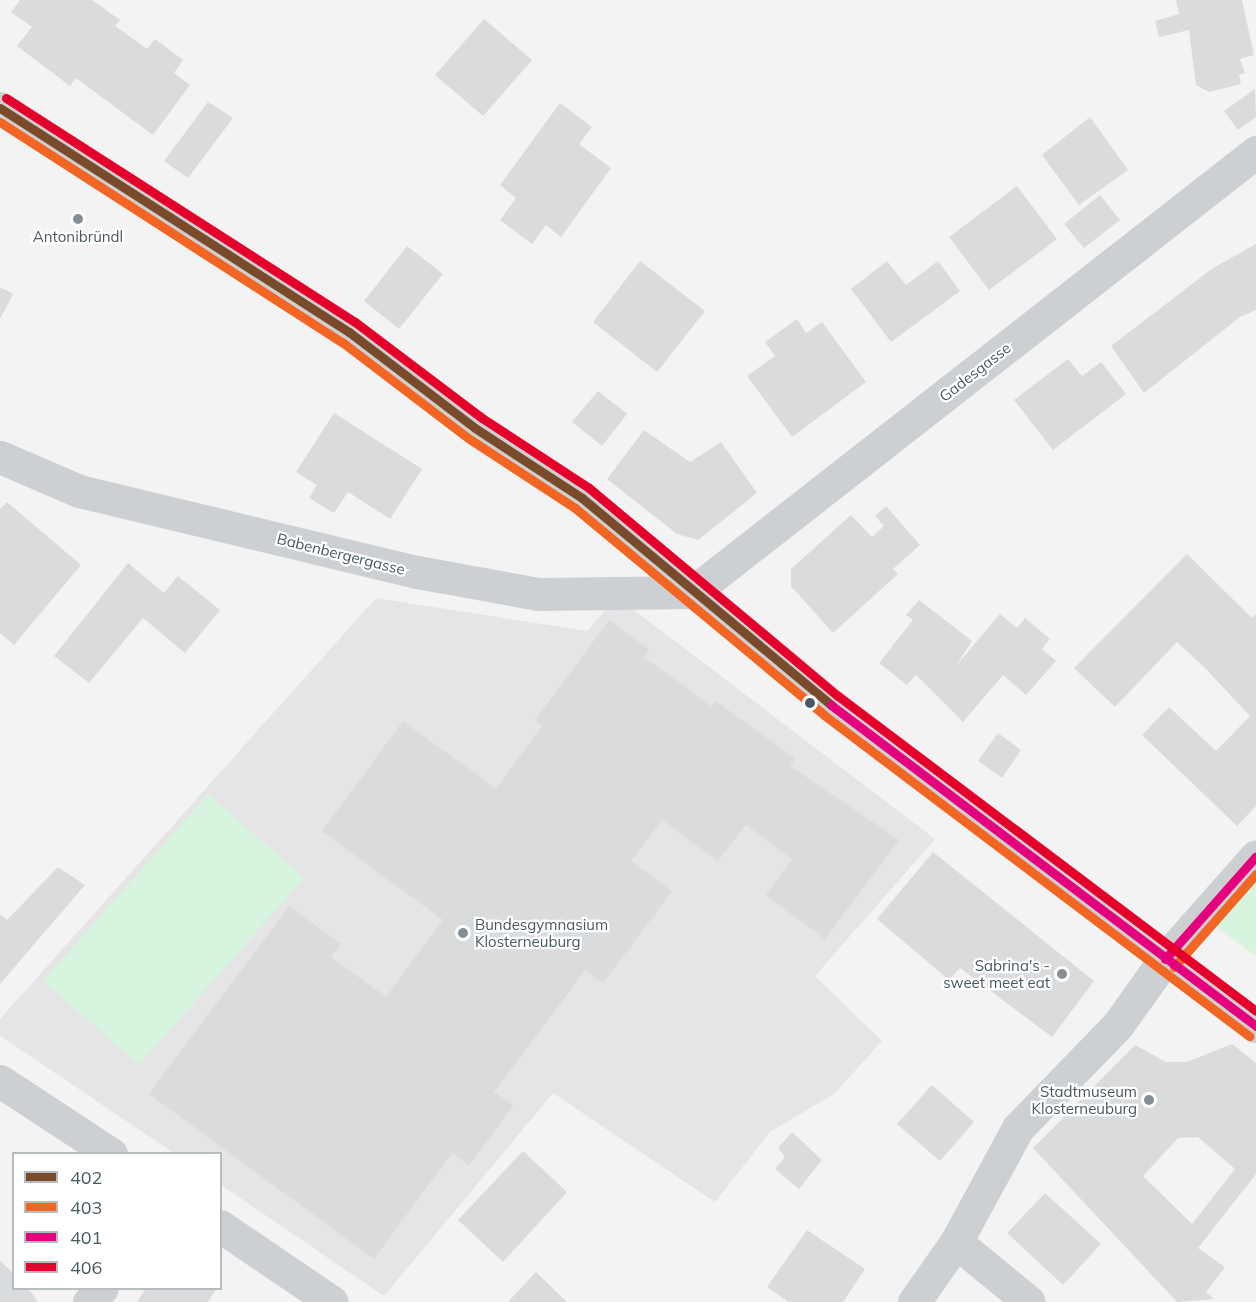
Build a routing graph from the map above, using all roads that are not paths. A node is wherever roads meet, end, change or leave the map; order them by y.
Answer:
1 (0, 108) edge
2 (1256, 152) edge
3 (6, 471) edge
4 (693, 592) junction
5 (1256, 856) edge
6 (1165, 959) junction
7 (1256, 1026) edge
8 (0, 1082) edge
9 (108, 1152) edge
10 (222, 1227) edge
11 (956, 1242) junction
12 (100, 1290) edge
13 (89, 1302) edge
14 (332, 1302) edge
15 (914, 1302) edge
16 (1029, 1302) edge

1 - 4 street
2 - 4 street, Gadesgasse
3 - 4 street, Babenbergergasse
4 - 6 street
5 - 6 street
6 - 7 street
6 - 11 street
8 - 9 street
10 - 14 street
11 - 15 street
11 - 16 street
12 - 13 street

